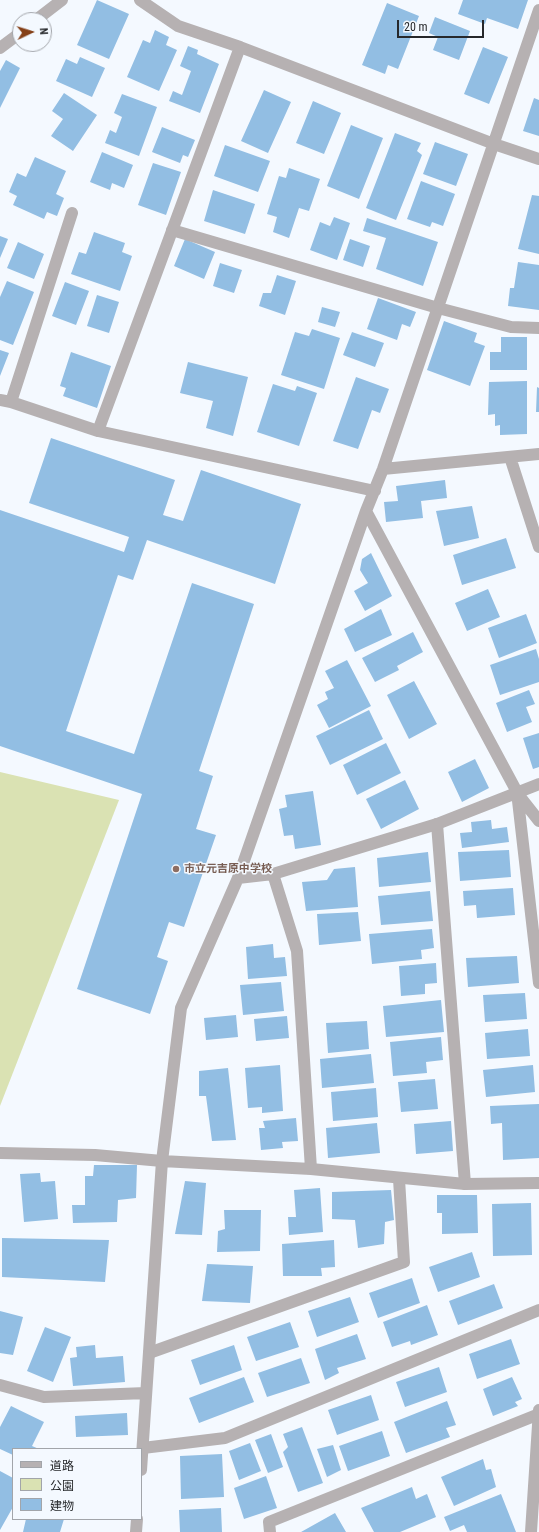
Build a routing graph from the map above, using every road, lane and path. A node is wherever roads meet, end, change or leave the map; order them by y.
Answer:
1 (62, 0) edge
2 (140, 0) edge
3 (539, 10) edge
4 (46, 12) edge
5 (12, 39) edge
6 (240, 47) junction
7 (0, 48) edge
8 (494, 144) junction
9 (539, 159) edge
10 (72, 213) dead end
11 (172, 230) junction
12 (438, 308) junction
13 (539, 328) edge
14 (5, 401) edge
15 (98, 431) junction
16 (539, 454) edge
17 (510, 457) junction
18 (383, 469) junction
19 (375, 491) junction
20 (366, 511) junction
21 (539, 547) edge
22 (539, 784) edge
23 (517, 792) junction
24 (539, 821) edge
25 (437, 824) junction
26 (273, 874) junction
27 (238, 878) junction
28 (539, 983) edge
29 (0, 1153) edge
30 (162, 1161) junction
31 (311, 1170) junction
32 (399, 1179) junction
33 (539, 1183) edge
34 (465, 1184) junction
35 (539, 1310) edge
36 (149, 1353) junction
37 (0, 1385) edge
38 (146, 1393) junction
39 (539, 1410) edge
40 (539, 1414) edge
41 (143, 1448) junction
42 (142, 1459) edge
43 (137, 1520) edge
44 (136, 1532) edge
45 (270, 1532) edge
46 (531, 1532) edge

1 - 4 street
2 - 6 street
3 - 8 street
5 - 7 street
6 - 8 street
6 - 11 street
8 - 9 street
8 - 12 street
10 - 14 street
11 - 12 street
11 - 15 street
12 - 13 street
12 - 18 street
14 - 15 street
15 - 19 street
16 - 17 street
17 - 18 street
17 - 21 street
18 - 19 street
19 - 20 street
20 - 23 street
20 - 27 street
22 - 23 street
23 - 24 street
23 - 25 street
23 - 28 street
25 - 26 street
25 - 34 street
26 - 27 street
26 - 31 street
27 - 30 street
29 - 30 street
30 - 31 street
30 - 36 street
31 - 32 street
32 - 34 street
32 - 36 street
33 - 34 street
35 - 41 street
36 - 38 street
37 - 38 street
38 - 41 street
39 - 40 street
40 - 45 street
40 - 46 street
41 - 42 street
43 - 44 street

